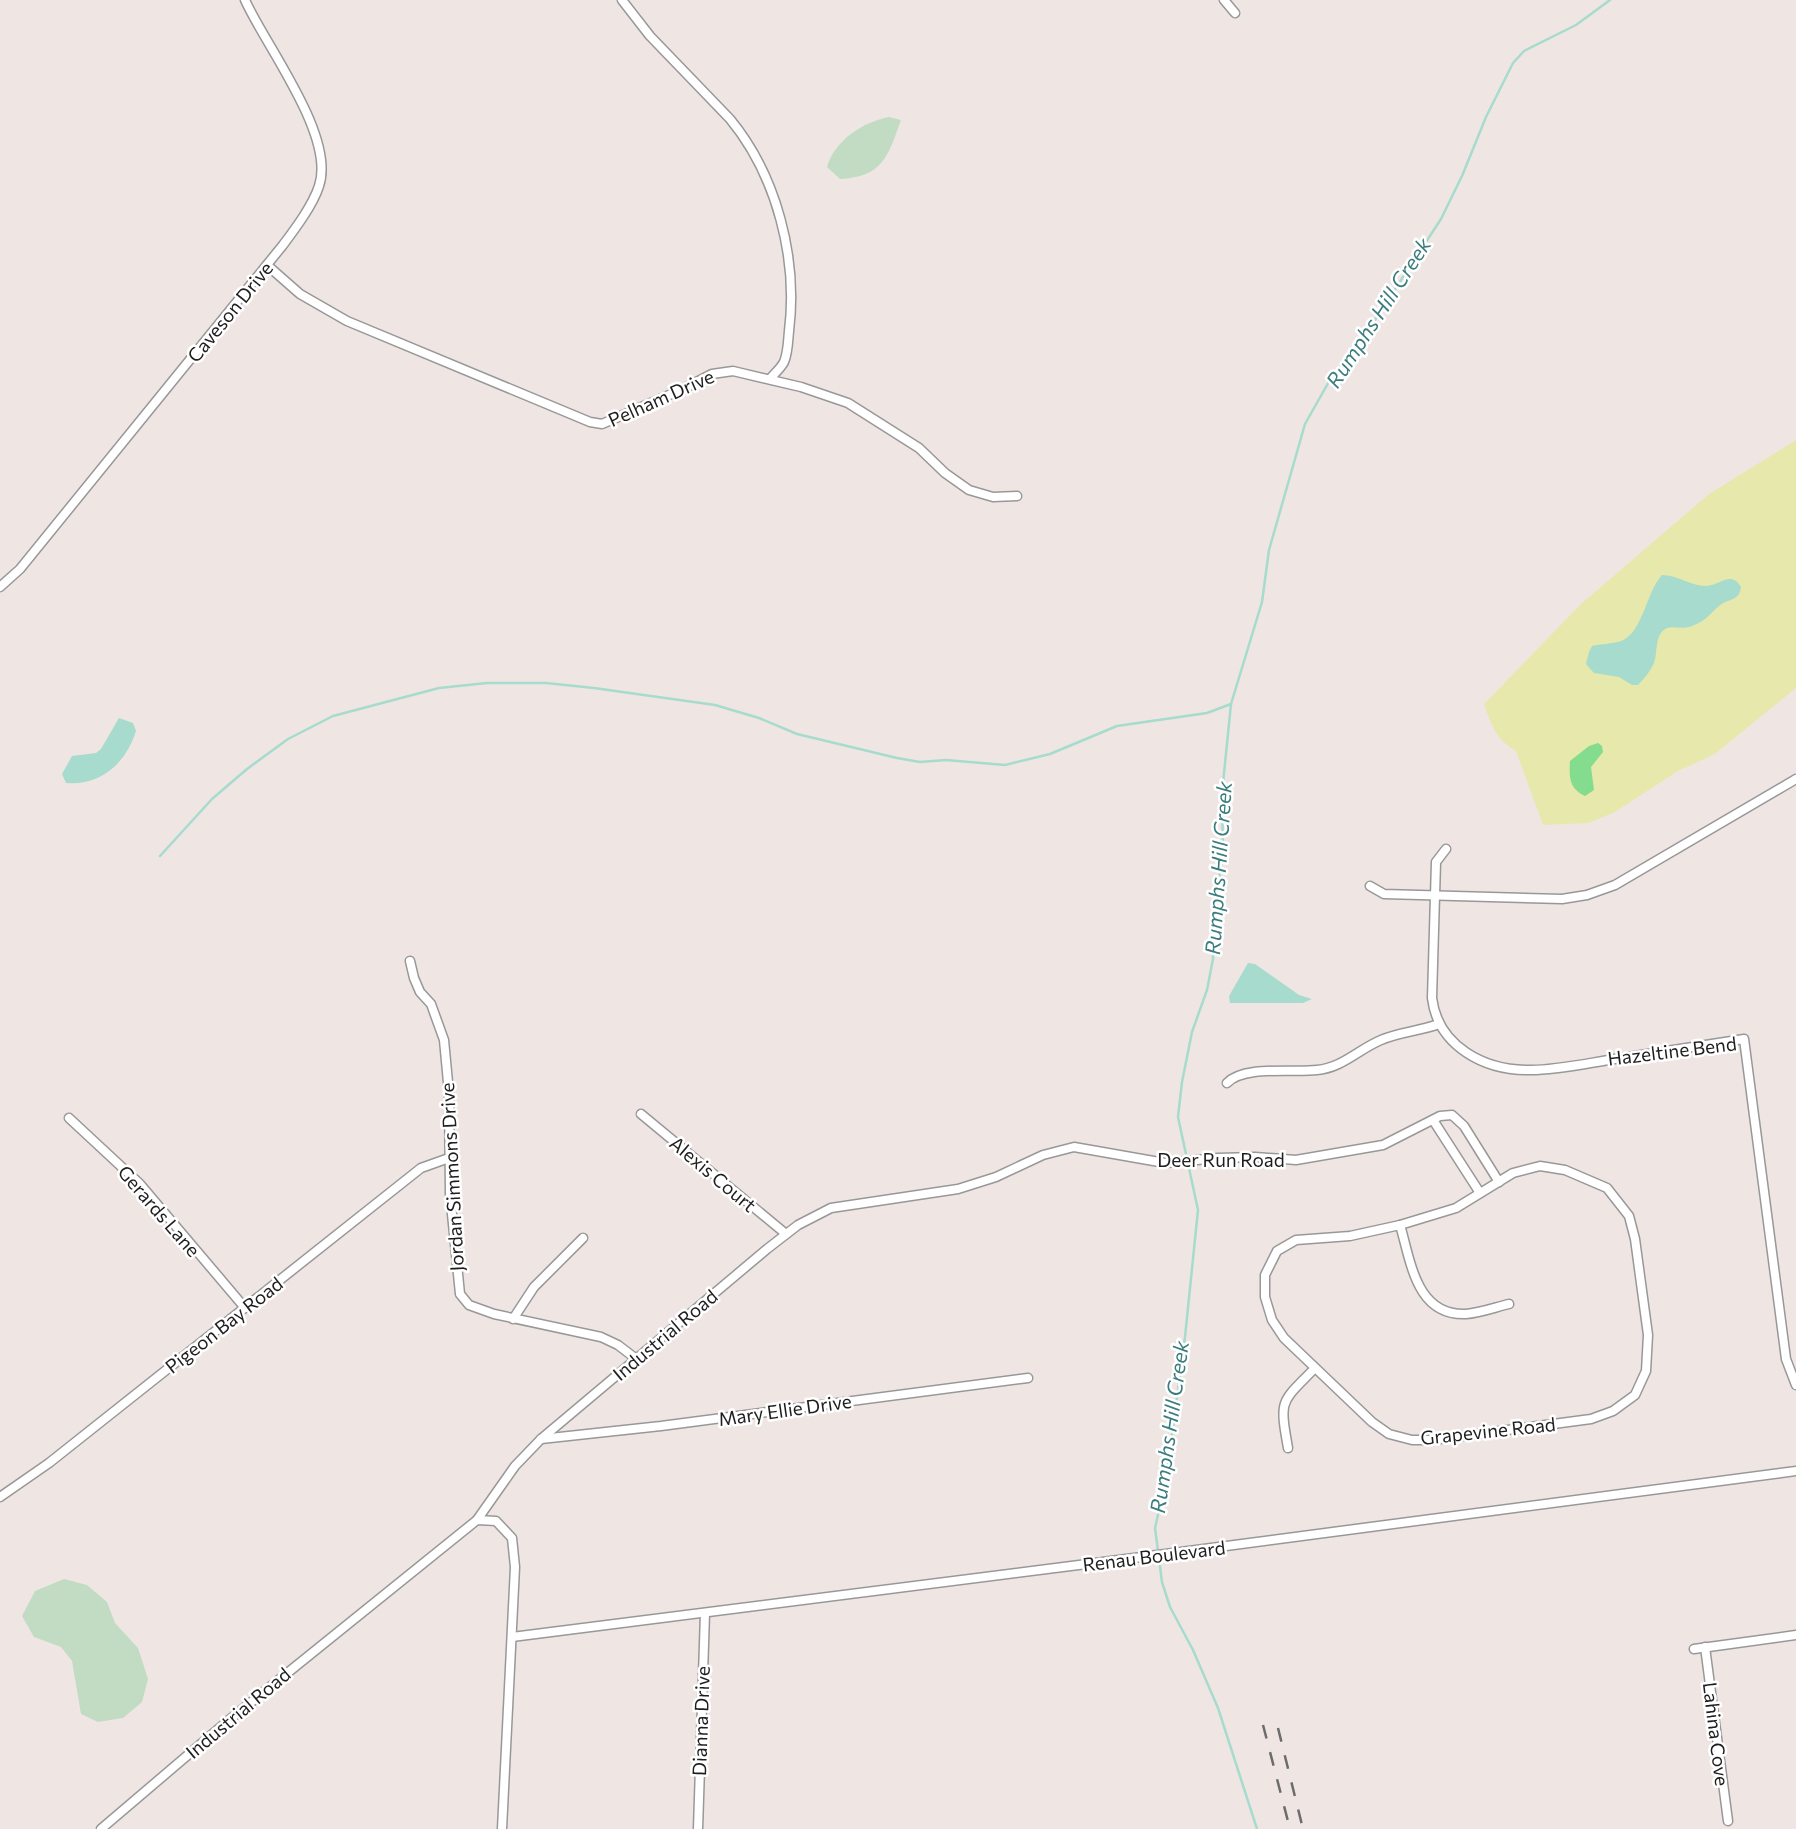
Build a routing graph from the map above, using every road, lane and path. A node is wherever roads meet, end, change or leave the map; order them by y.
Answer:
1 (245, 0) edge
2 (622, 0) edge
3 (1224, 0) edge
4 (1236, 13) dead end
5 (267, 265) junction
6 (770, 379) junction
7 (1017, 496) dead end
8 (0, 587) edge
9 (1796, 779) edge
10 (1446, 849) dead end
11 (1370, 886) dead end
12 (1434, 897) junction
13 (410, 961) dead end
14 (1439, 1024) junction
15 (1227, 1083) dead end
16 (641, 1114) dead end
17 (69, 1118) dead end
18 (1433, 1120) junction
19 (449, 1158) junction
20 (1499, 1182) junction
21 (1480, 1193) junction
22 (885, 1199) joint
23 (1400, 1225) junction
24 (786, 1234) junction
25 (583, 1238) dead end
26 (1510, 1304) dead end
27 (246, 1308) junction
28 (513, 1318) junction
29 (635, 1359) junction
30 (1315, 1367) junction
31 (1028, 1378) dead end
32 (1796, 1385) edge
33 (541, 1439) junction
34 (1288, 1448) dead end
35 (1796, 1471) edge
36 (0, 1497) edge
37 (477, 1520) junction
38 (705, 1613) junction
39 (1796, 1635) edge
40 (512, 1637) junction
41 (1705, 1647) junction
42 (1694, 1649) dead end
43 (1728, 1821) dead end
44 (101, 1829) edge
45 (502, 1829) edge
46 (698, 1829) edge

1 - 5 street, Caveson Drive
2 - 6 street
3 - 4 street
5 - 6 street, Pelham Drive
5 - 8 street, Caveson Drive
6 - 7 street, Pelham Drive
9 - 12 street
10 - 12 street
11 - 12 street
12 - 14 street
13 - 19 street, Jordan Simmons Drive
14 - 15 street
14 - 32 street, Hazeltine Bend
16 - 24 street, Alexis Court
17 - 27 street, Gerards Lane
18 - 20 street
18 - 21 street
18 - 22 street, Deer Run Road
19 - 27 street, Pigeon Bay Road
19 - 28 street, Jordan Simmons Drive
20 - 21 street, Grapevine Road
20 - 30 street, Grapevine Road
21 - 23 street, Grapevine Road
22 - 24 street, Industrial Road
23 - 26 street
23 - 30 street, Grapevine Road
24 - 29 street, Industrial Road
25 - 28 street
27 - 36 street, Pigeon Bay Road
28 - 29 street, Jordan Simmons Drive
29 - 33 street, Industrial Road
30 - 34 street
31 - 33 street, Mary Ellie Drive
33 - 37 street, Industrial Road
35 - 38 street, Renau Boulevard
37 - 40 street
37 - 44 street, Industrial Road
38 - 40 street, Renau Boulevard
38 - 46 street, Dianna Drive
39 - 41 street
40 - 45 street
41 - 42 street
41 - 43 street, Lahina Cove

